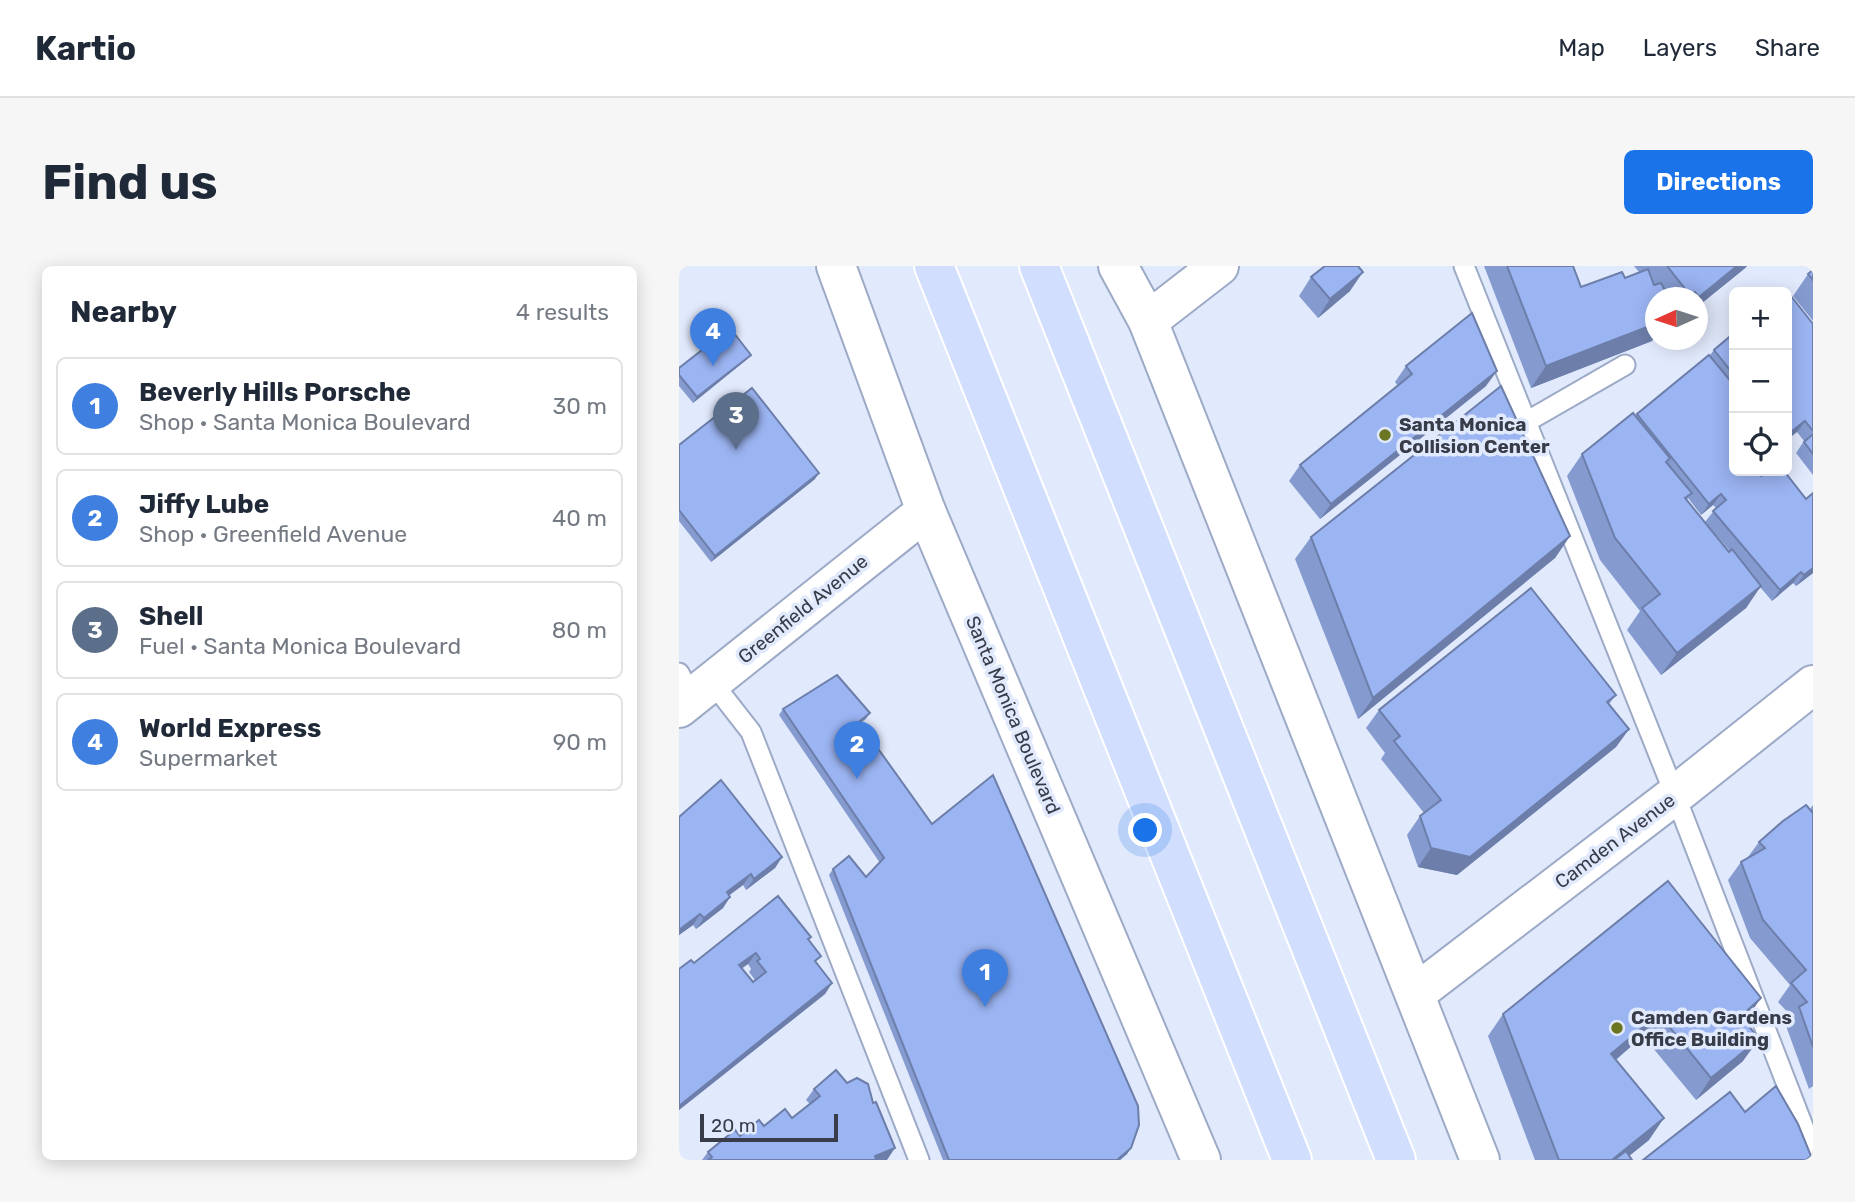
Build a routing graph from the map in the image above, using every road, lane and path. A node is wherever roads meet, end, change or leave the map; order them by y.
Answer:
1 (836, 266) edge
2 (934, 266) edge
3 (1039, 266) edge
4 (1118, 266) edge
5 (1219, 266) edge
6 (1464, 266) edge
7 (1148, 321) junction
8 (1625, 365) edge
9 (1526, 422) junction
10 (926, 510) junction
11 (1813, 685) edge
12 (691, 690) edge
13 (1675, 795) junction
14 (1415, 994) junction
15 (1813, 1152) edge
16 (919, 1160) edge
17 (1201, 1160) edge
18 (1292, 1160) edge
19 (1397, 1160) edge
20 (1480, 1160) edge

1 - 10 street, Santa Monica Boulevard
2 - 18 main road
3 - 19 main road
4 - 7 street
5 - 7 street
6 - 9 lane
7 - 14 street
8 - 9 lane
9 - 13 lane
10 - 12 street, Greenfield Avenue
10 - 17 street, Santa Monica Boulevard
11 - 13 street, Camden Avenue
12 - 16 lane
13 - 14 street, Camden Avenue
13 - 15 lane
14 - 20 street

